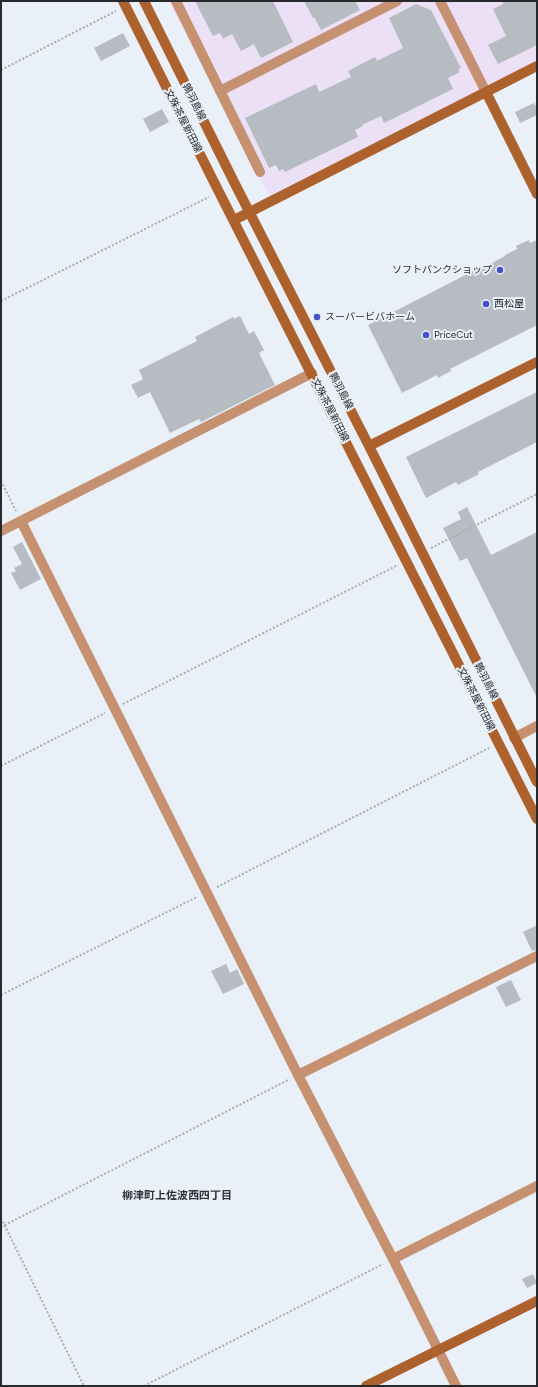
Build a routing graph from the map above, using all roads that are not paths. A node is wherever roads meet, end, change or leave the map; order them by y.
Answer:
1 (144, 1) edge
2 (176, 1) edge
3 (397, 1) edge
4 (440, 1) edge
5 (125, 3) edge
6 (537, 66) edge
7 (220, 91) junction
8 (486, 92) junction
9 (260, 172) dead end
10 (537, 194) edge
11 (249, 212) junction
12 (234, 220) junction
13 (537, 362) edge
14 (312, 373) junction
15 (369, 446) junction
16 (21, 521) junction
17 (1, 531) edge
18 (537, 726) edge
19 (514, 738) junction
20 (537, 782) edge
21 (537, 818) edge
22 (537, 956) edge
23 (298, 1075) junction
24 (537, 1186) edge
25 (393, 1259) junction
26 (537, 1301) edge
27 (438, 1350) junction
28 (366, 1386) edge
29 (456, 1386) edge

1 - 11 main road, 鶉羽島線
2 - 7 street
3 - 7 street
4 - 8 street
5 - 12 main road, 文殊茶屋新田線
6 - 8 main road
7 - 9 street
8 - 10 main road
8 - 11 main road
11 - 12 main road
11 - 15 main road, 鶉羽島線
12 - 14 main road, 文殊茶屋新田線
13 - 15 main road
14 - 16 street
14 - 21 main road, 文殊茶屋新田線
15 - 19 main road, 鶉羽島線
16 - 17 street
16 - 23 street
18 - 19 street
19 - 20 main road, 鶉羽島線
22 - 23 street
23 - 25 street
24 - 25 street
25 - 27 street
26 - 27 main road
27 - 28 main road
27 - 29 street

